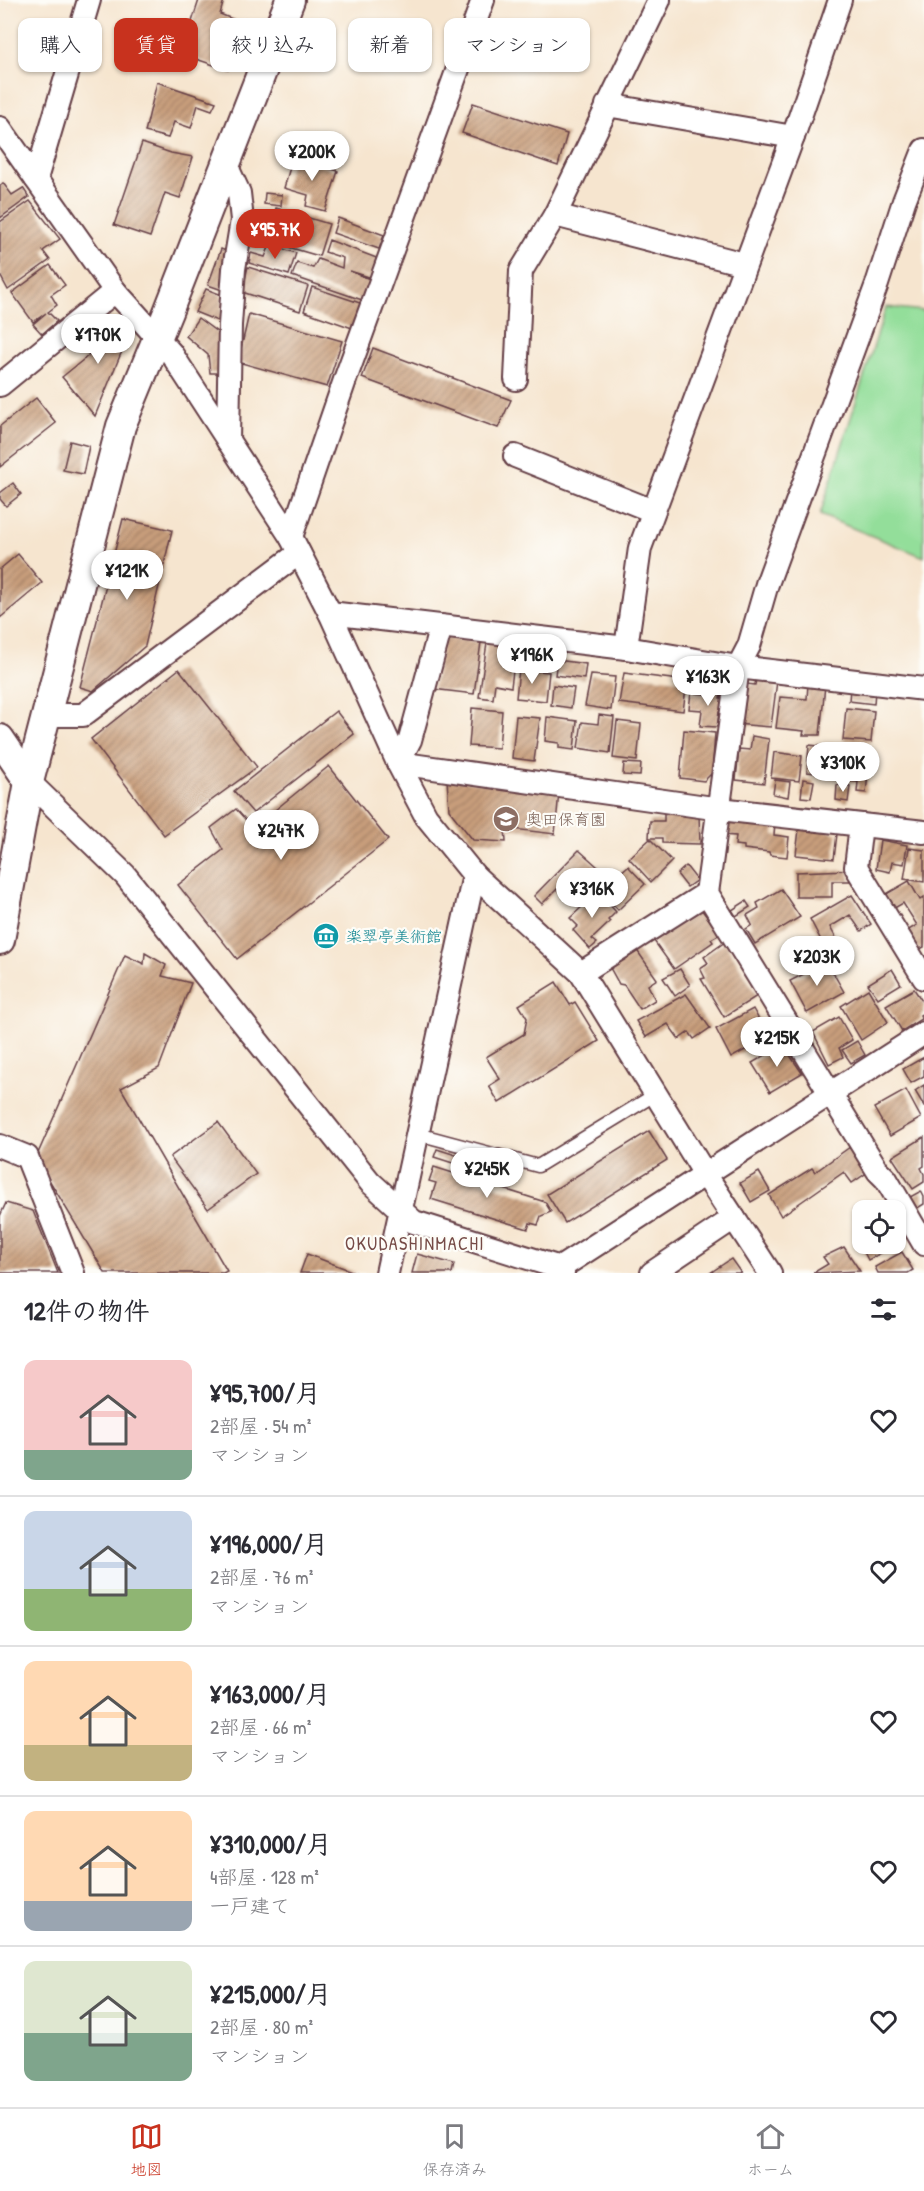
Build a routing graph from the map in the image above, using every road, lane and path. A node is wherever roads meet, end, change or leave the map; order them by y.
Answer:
1 (89, 0) edge
2 (290, 0) edge
3 (483, 0) edge
4 (659, 0) edge
5 (840, 0) edge
6 (607, 105) junction
7 (0, 128) edge
8 (793, 137) junction
9 (924, 150) edge
10 (226, 165) junction
11 (36, 179) junction
12 (555, 215) junction
13 (744, 264) junction
14 (115, 291) junction
15 (158, 336) junction
16 (516, 379) dead end
17 (0, 385) edge
18 (228, 441) junction
19 (515, 456) dead end
20 (653, 511) junction
21 (295, 545) junction
22 (330, 613) junction
23 (441, 626) junction
24 (626, 648) junction
25 (738, 667) junction
26 (924, 689) edge
27 (46, 715) junction
28 (0, 739) edge
29 (398, 764) junction
30 (29, 782) junction
31 (720, 809) junction
32 (861, 825) junction
33 (924, 832) edge
34 (474, 875) junction
35 (707, 894) junction
36 (0, 940) edge
37 (581, 973) junction
38 (924, 978) edge
39 (924, 1033) edge
40 (656, 1094) junction
41 (829, 1095) junction
42 (418, 1134) junction
43 (0, 1146) edge
44 (705, 1174) junction
45 (401, 1211) junction
46 (734, 1218) junction
47 (924, 1244) edge
48 (562, 1271) edge
49 (73, 1273) edge
50 (387, 1273) edge
51 (652, 1273) edge
52 (770, 1273) edge

1 - 11 street
2 - 10 street
3 - 21 street
4 - 6 street
5 - 8 street
6 - 8 street
6 - 12 street
7 - 11 street
8 - 13 street
9 - 25 street
10 - 15 street
10 - 18 street
11 - 14 street
12 - 13 street
12 - 16 street
13 - 20 street
14 - 15 street
14 - 17 street
15 - 18 street
15 - 27 street
18 - 21 street
19 - 20 street
20 - 24 street
21 - 22 street
21 - 27 street
22 - 23 street
22 - 29 street
23 - 24 street
23 - 29 street
24 - 25 street
25 - 26 street
25 - 31 street
27 - 30 street
28 - 30 street
29 - 31 street
29 - 34 street
30 - 36 street
30 - 45 street
31 - 32 street
31 - 35 street
32 - 33 street
32 - 38 street
34 - 37 street
34 - 42 street
35 - 37 street
35 - 41 street
37 - 40 street
39 - 41 street
40 - 42 lane
40 - 44 street
41 - 44 street
41 - 47 street
42 - 45 street
43 - 49 street
44 - 46 street
44 - 48 street
45 - 48 street
45 - 50 street
46 - 51 street
46 - 52 street

